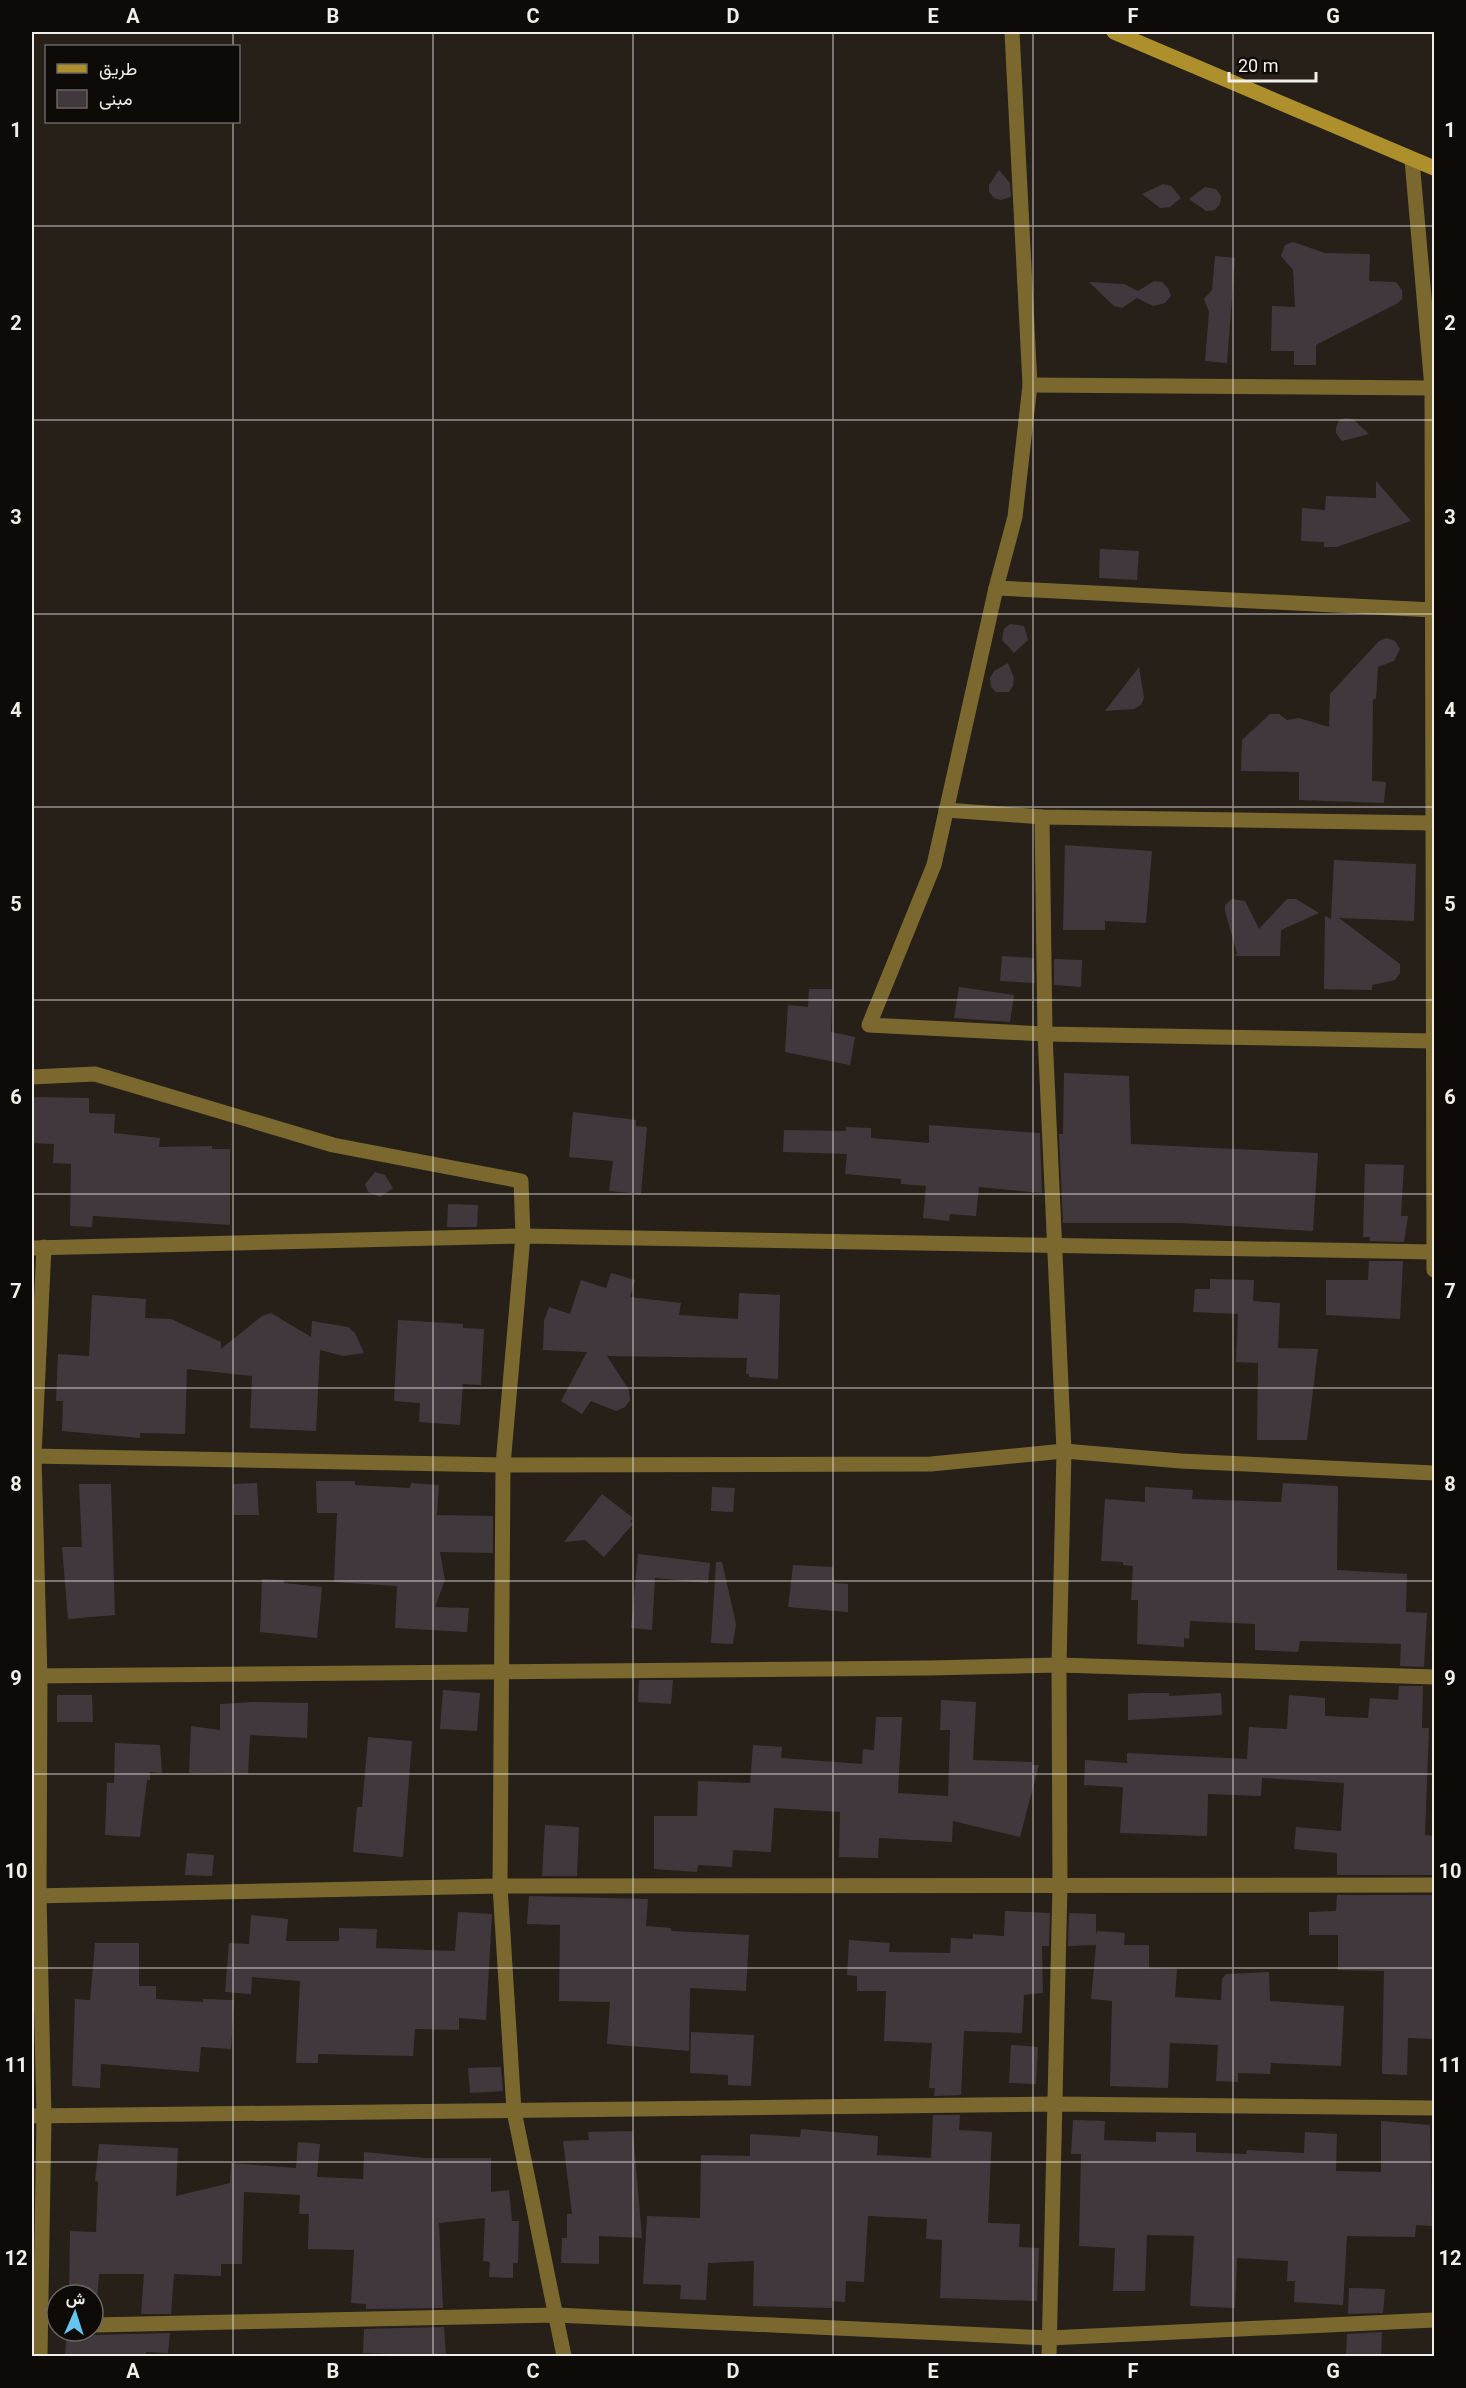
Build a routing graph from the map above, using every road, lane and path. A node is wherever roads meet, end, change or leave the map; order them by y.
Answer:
1 (1012, 32) edge
2 (1114, 32) edge
3 (1412, 160) junction
4 (1434, 168) edge
5 (1030, 385) junction
6 (1432, 388) junction
7 (1433, 422) edge
8 (996, 588) junction
9 (1433, 610) junction
10 (1434, 653) edge
11 (946, 810) junction
12 (1042, 817) junction
13 (1433, 823) junction
14 (1434, 885) edge
15 (1045, 1034) junction
16 (1433, 1041) edge
17 (32, 1077) edge
18 (1434, 1117) edge
19 (523, 1236) junction
20 (1054, 1244) junction
21 (38, 1247) edge
22 (1434, 1252) edge
23 (1434, 1270) edge
24 (1064, 1451) junction
25 (33, 1456) edge
26 (503, 1465) junction
27 (1434, 1473) edge
28 (1059, 1665) junction
29 (502, 1671) junction
30 (36, 1677) edge
31 (1434, 1677) edge
32 (1434, 1885) edge
33 (500, 1886) junction
34 (1060, 1886) junction
35 (35, 1896) edge
36 (1055, 2104) junction
37 (1434, 2108) edge
38 (514, 2111) junction
39 (38, 2116) edge
40 (556, 2315) junction
41 (1434, 2320) edge
42 (36, 2325) edge
43 (105, 2325) edge
44 (1049, 2338) junction
45 (40, 2356) edge
46 (564, 2356) edge
47 (1049, 2356) edge

1 - 5 street
2 - 3 street
3 - 4 street
3 - 6 street
5 - 6 street
5 - 8 street
6 - 7 street
7 - 9 street
8 - 9 street
8 - 11 street
9 - 10 street
10 - 13 street
11 - 12 street
11 - 15 street
12 - 13 street
12 - 15 street
13 - 14 street
14 - 16 street
15 - 16 street
15 - 20 street
16 - 18 street
17 - 19 street
18 - 22 street
19 - 20 street
19 - 21 street
19 - 26 street
20 - 22 street
20 - 24 street
21 - 25 street
22 - 23 street
24 - 26 street
24 - 27 street
24 - 28 street
25 - 26 street
25 - 30 street
26 - 29 street
28 - 29 street
28 - 31 street
28 - 34 street
29 - 30 street
29 - 33 street
30 - 35 street
32 - 34 street
33 - 34 street
33 - 35 street
33 - 38 street
34 - 36 street
35 - 39 street
36 - 37 street
36 - 38 street
36 - 44 street
38 - 39 street
38 - 40 street
39 - 42 street
40 - 43 street
40 - 44 street
40 - 46 street
41 - 44 street
42 - 45 street
44 - 47 street

